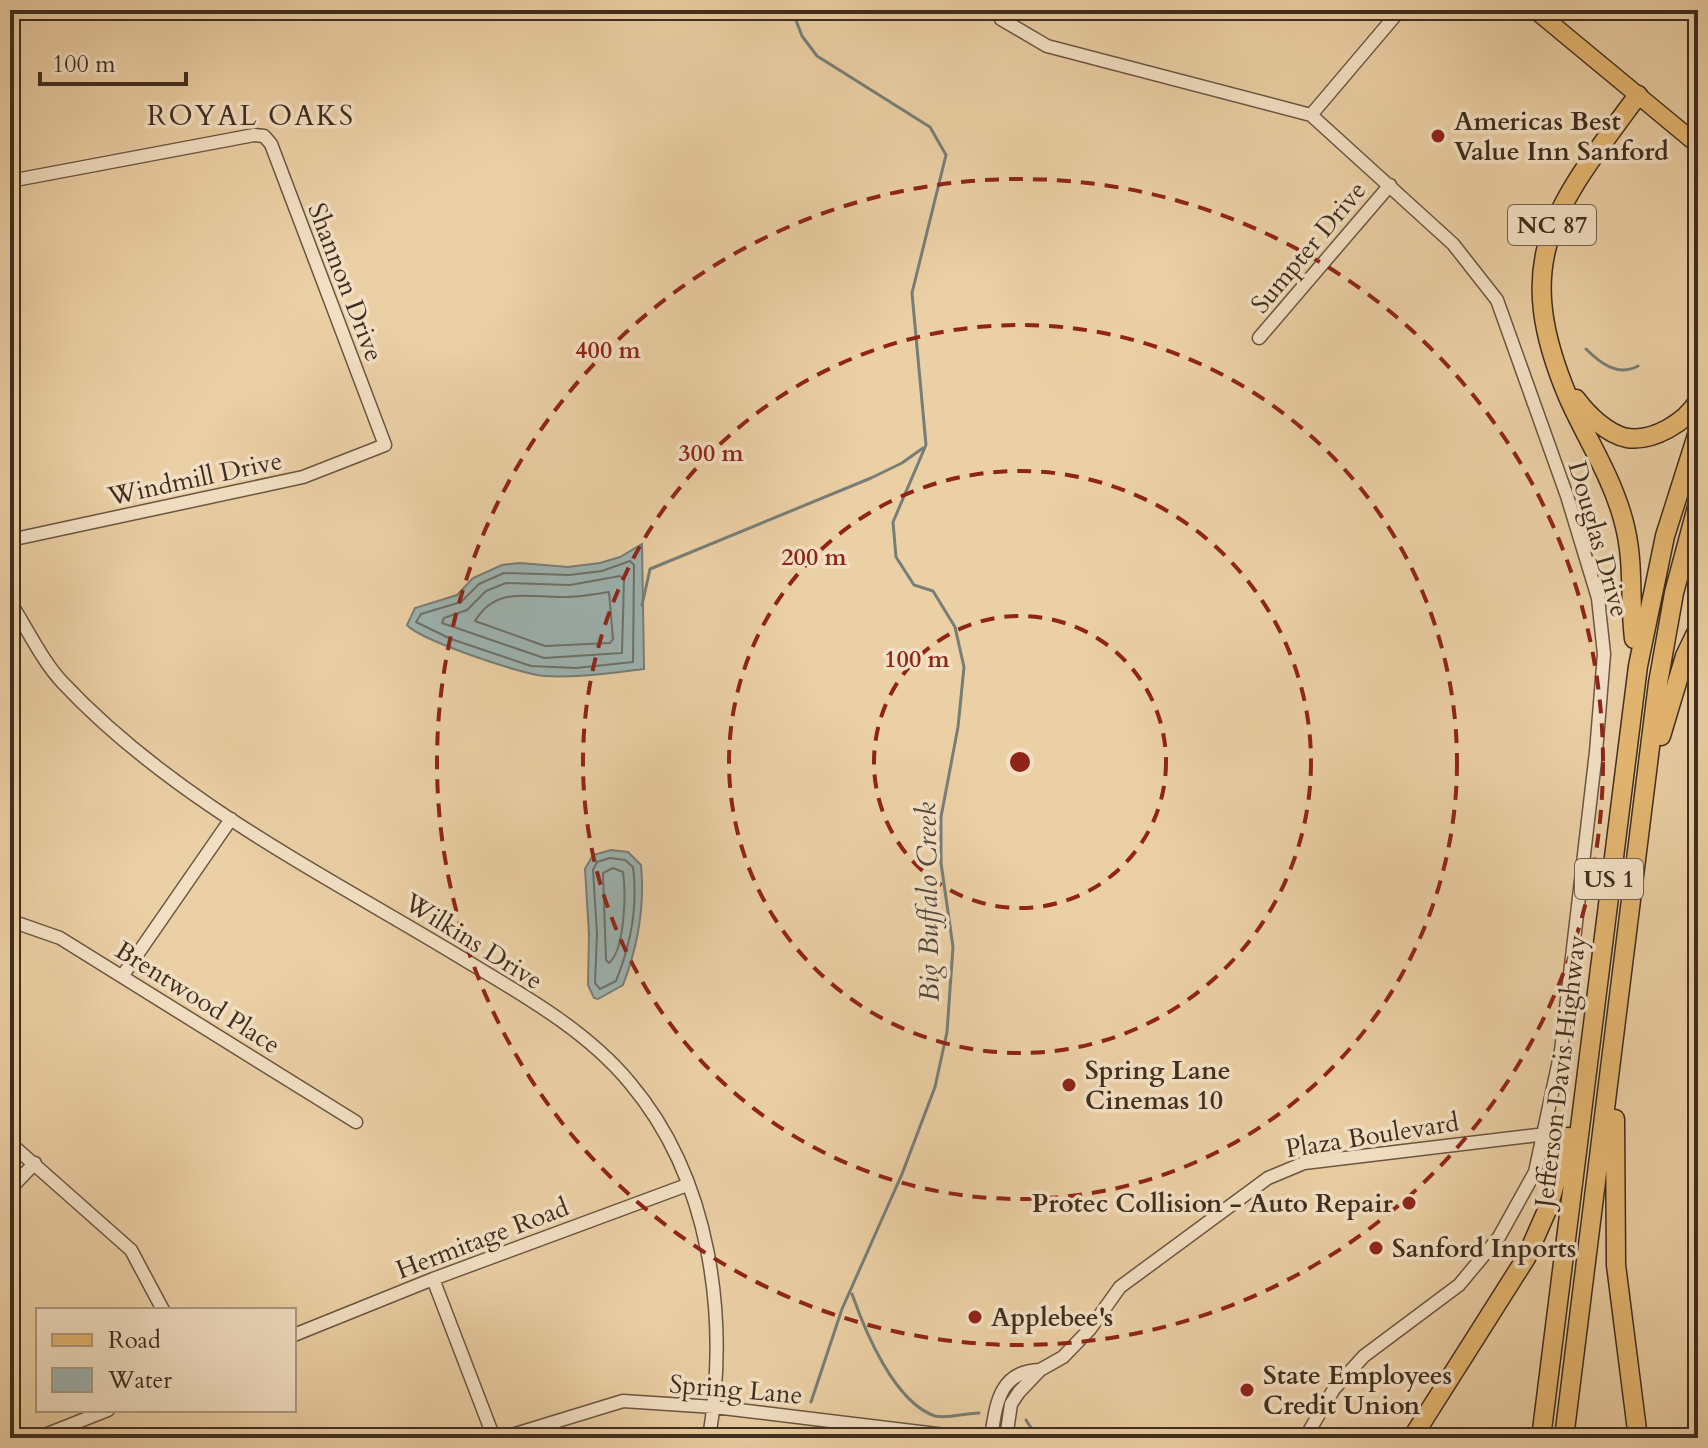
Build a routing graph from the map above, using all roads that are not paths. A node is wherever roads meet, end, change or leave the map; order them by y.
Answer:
1 (1400, 10) edge
2 (1535, 10) edge
3 (1001, 19) dead end
4 (1638, 95) junction
5 (1311, 115) junction
6 (1698, 145) edge
7 (10, 181) edge
8 (1390, 185) junction
9 (1259, 338) dead end
10 (1562, 376) junction
11 (1698, 401) edge
12 (1698, 432) edge
13 (385, 445) joint
14 (1698, 503) edge
15 (10, 540) edge
16 (10, 602) edge
17 (1698, 629) edge
18 (1638, 666) junction
19 (1646, 772) junction
20 (231, 819) junction
21 (10, 924) edge
22 (123, 975) junction
23 (1614, 1036) junction
24 (1583, 1094) junction
25 (356, 1122) dead end
26 (1546, 1134) junction
27 (10, 1143) edge
28 (35, 1163) junction
29 (687, 1185) junction
30 (10, 1189) edge
31 (433, 1279) junction
32 (162, 1308) edge
33 (296, 1334) edge
34 (1040, 1370) junction
35 (714, 1407) junction
36 (103, 1412) edge
37 (37, 1438) edge
38 (494, 1438) edge
39 (502, 1438) edge
40 (709, 1438) edge
41 (970, 1438) edge
42 (991, 1438) edge
43 (1006, 1438) edge
44 (1305, 1438) edge
45 (1412, 1438) edge
46 (1541, 1438) edge
47 (1564, 1438) edge
48 (1638, 1438) edge

1 - 5 street
2 - 4 main road
3 - 5 street, Douglas Drive
4 - 6 main road
4 - 10 highway, NC 87
5 - 8 street, Douglas Drive
7 - 13 street, Shannon Drive
8 - 9 street, Sumpter Drive
8 - 26 street, Douglas Drive
10 - 11 highway, NC 87
10 - 18 highway
12 - 18 highway, Jefferson Davis Highway / US 1
13 - 15 street, Windmill Drive
14 - 19 highway, Jefferson Davis Highway / US 1
16 - 20 street, Wilkins Drive
17 - 19 highway
18 - 24 highway, Jefferson Davis Highway / US 1
19 - 23 highway, Jefferson Davis Highway / US 1
20 - 22 street
20 - 29 street, Wilkins Drive
21 - 22 street, Brentwood Place
22 - 25 street, Brentwood Place
23 - 47 highway, Jefferson Davis Highway / US 1
23 - 48 highway
24 - 45 highway
24 - 46 highway, Jefferson Davis Highway / US 1
26 - 34 street, Plaza Boulevard
26 - 44 street, Douglas Drive
27 - 28 street
28 - 30 street
28 - 32 street
29 - 31 street, Hermitage Road
29 - 35 street, Wilkins Drive
31 - 33 street, Hermitage Road
31 - 38 street
34 - 42 street, Plaza Boulevard
34 - 43 street, Plaza Boulevard
35 - 39 street, Spring Lane
35 - 40 street, Wilkins Drive
35 - 41 street, Spring Lane
36 - 37 street

